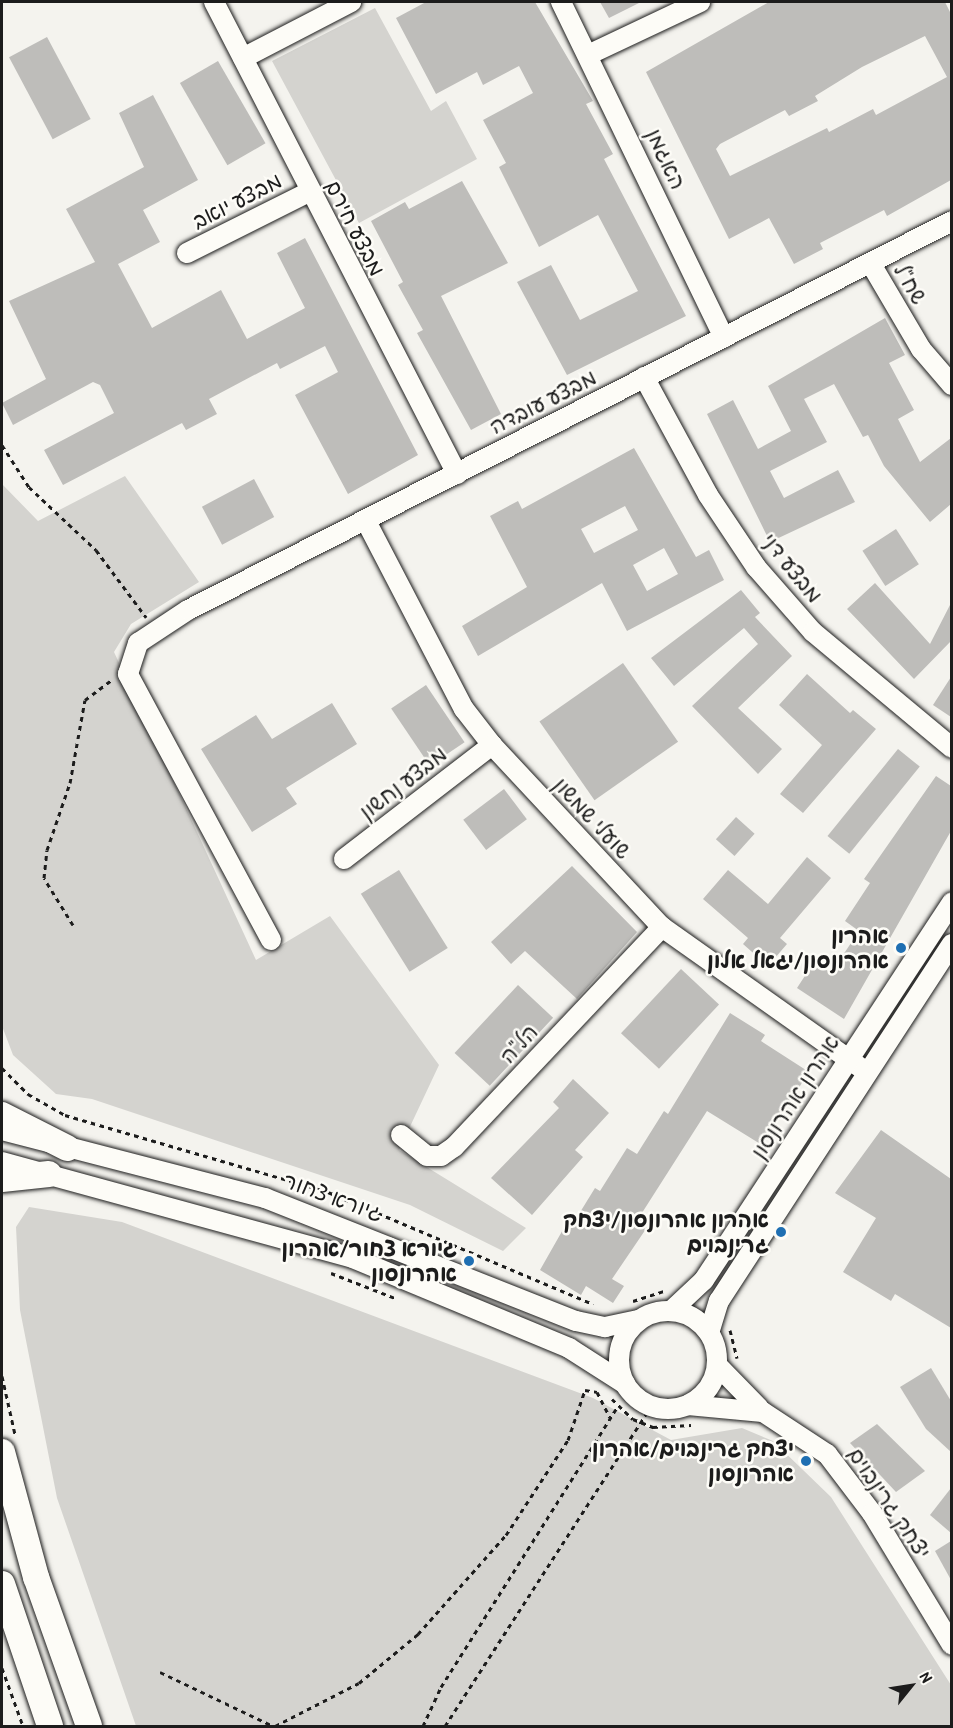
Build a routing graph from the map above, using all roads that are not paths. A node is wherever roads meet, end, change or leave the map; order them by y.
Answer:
1 (214, 2) edge
2 (351, 2) edge
3 (561, 2) edge
4 (700, 2) edge
5 (590, 54) junction
6 (243, 58) junction
7 (309, 192) junction
8 (951, 221) edge
9 (188, 253) dead end
10 (871, 264) junction
11 (724, 338) junction
12 (644, 377) junction
13 (951, 385) edge
14 (457, 474) junction
15 (366, 521) junction
16 (492, 745) junction
17 (951, 748) edge
18 (344, 859) dead end
19 (951, 902) edge
20 (662, 927) junction
21 (271, 940) dead end
22 (951, 944) edge
23 (848, 1059) junction
24 (867, 1072) junction
25 (2, 1115) edge
26 (2, 1130) edge
27 (401, 1135) dead end
28 (67, 1148) junction
29 (2, 1162) edge
30 (50, 1174) junction
31 (2, 1179) edge
32 (635, 1311) junction
33 (671, 1311) junction
34 (709, 1333) junction
35 (717, 1365) junction
36 (628, 1388) junction
37 (688, 1405) junction
38 (763, 1412) junction
39 (2, 1452) edge
40 (2, 1584) edge
41 (951, 1645) edge
42 (50, 1726) edge
43 (89, 1726) edge

1 - 6 street, מבצע חירם
2 - 6 street
3 - 5 street, האגמן
4 - 5 street
5 - 11 street, האגמן
6 - 7 street, מבצע חירם
7 - 9 street, מבצע יואב
7 - 14 street, מבצע חירם
8 - 10 street, מבצע עובדה
10 - 11 street, מבצע עובדה
10 - 13 street, שח"ל
11 - 12 street, מבצע עובדה
12 - 14 street, מבצע עובדה
12 - 17 street, מבצע דני
14 - 15 street, מבצע עובדה
15 - 16 street, שועלי שמשון
15 - 21 street, מבצע עובדה
16 - 18 street, מבצע נחשון
16 - 20 street, שועלי שמשון
19 - 23 street, אהרון אהרונסון
20 - 23 street, שועלי שמשון
20 - 27 street, הל"ה
22 - 24 street, אהרון אהרונסון
23 - 24 street, שועלי שמשון
23 - 33 street, אהרון אהרונסון
24 - 34 street, אהרון אהרונסון
25 - 28 main road
26 - 28 street, גיורא צחור
28 - 32 street, גיורא צחור
29 - 30 street
30 - 31 main road
30 - 36 street
32 - 33 street
32 - 36 street
33 - 34 street
34 - 35 street
35 - 37 street
35 - 38 street, יצחק גרינבוים
36 - 37 street
37 - 38 street, יצחק גרינבוים
38 - 41 street, יצחק גרינבוים
39 - 43 main road
40 - 42 main road

